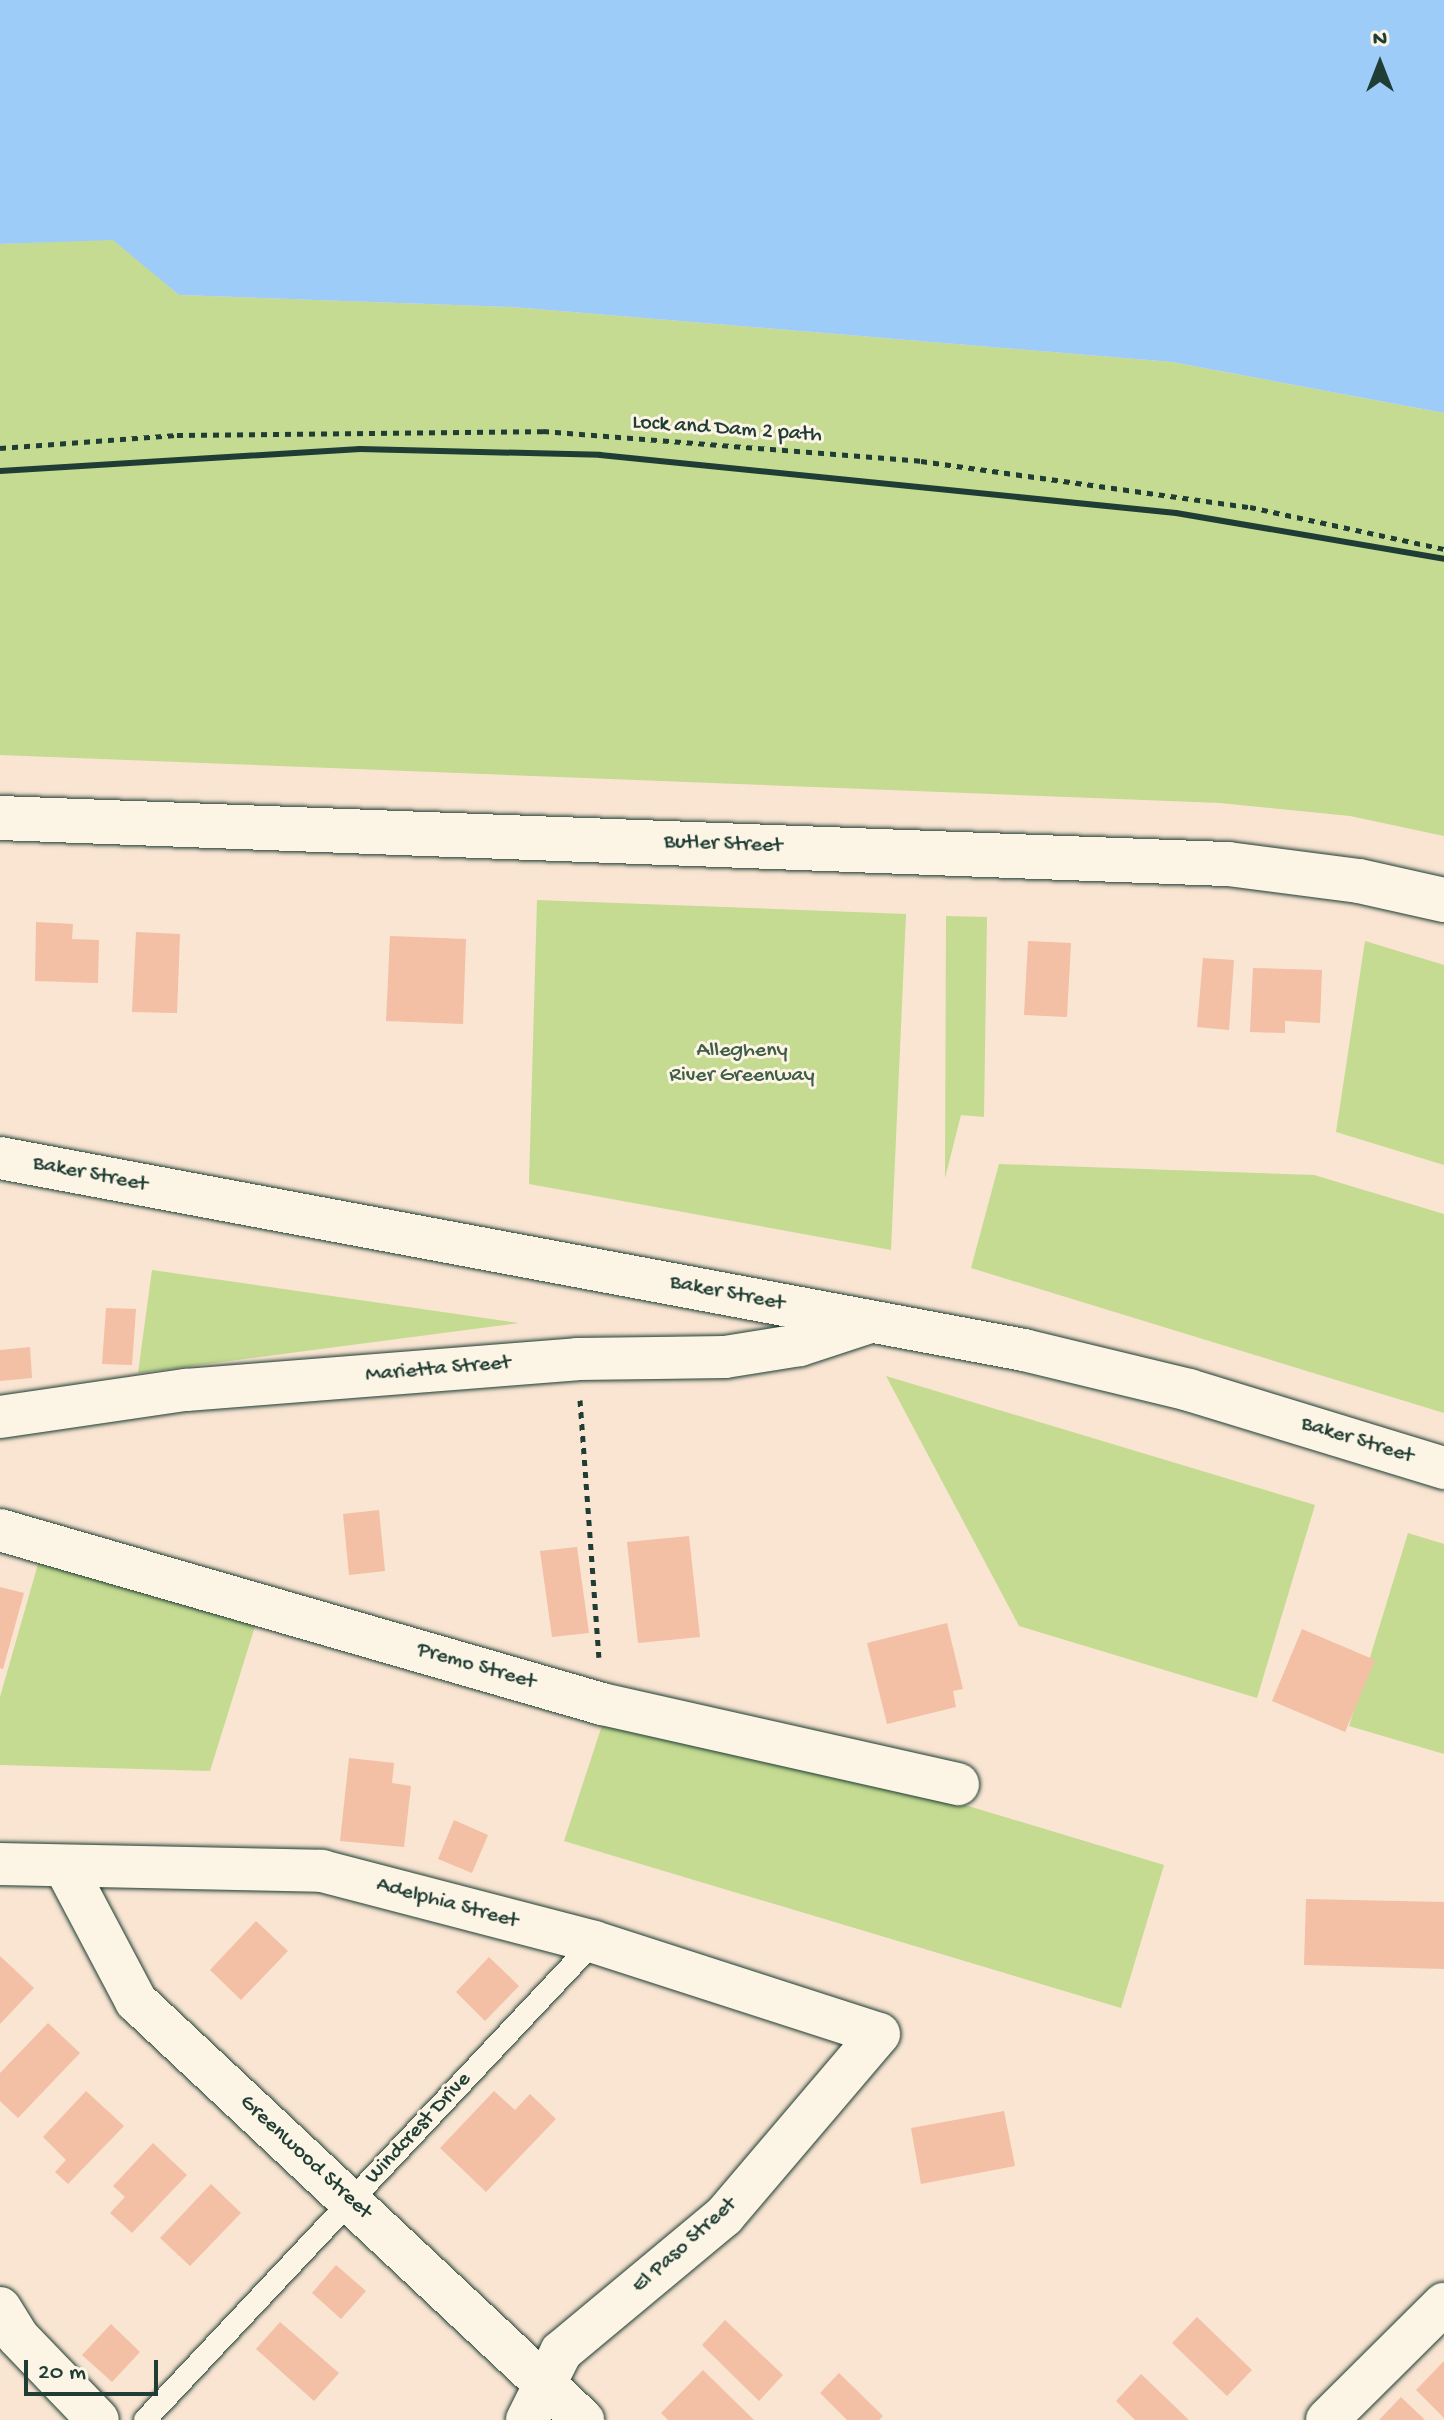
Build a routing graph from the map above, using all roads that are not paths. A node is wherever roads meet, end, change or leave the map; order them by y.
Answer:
1 (0, 818) edge
2 (1444, 900) edge
3 (0, 1158) edge
4 (873, 1321) junction
5 (0, 1417) edge
6 (1444, 1468) edge
7 (0, 1530) edge
8 (958, 1784) dead end
9 (0, 1864) edge
10 (65, 1867) junction
11 (594, 1942) junction
12 (879, 2034) joint
13 (352, 2201) junction
14 (1444, 2304) edge
15 (6, 2331) edge
16 (536, 2402) edge
17 (98, 2420) edge
18 (145, 2420) edge
19 (583, 2420) edge
20 (1327, 2420) edge

1 - 2 highway, Butler Street
3 - 4 street, Baker Street
4 - 5 street, Marietta Street
4 - 6 street, Baker Street
7 - 8 street, Premo Street
9 - 10 street, Adelphia Street
10 - 11 street, Adelphia Street
10 - 13 street, Greenwood Street
11 - 12 street, Adelphia Street
11 - 13 lane, Windcrest Drive
12 - 16 street, El Paso Street
13 - 16 street, Greenwood Street
13 - 18 lane, Windcrest Drive
14 - 20 street
15 - 17 street
16 - 19 street, Greenwood Street

